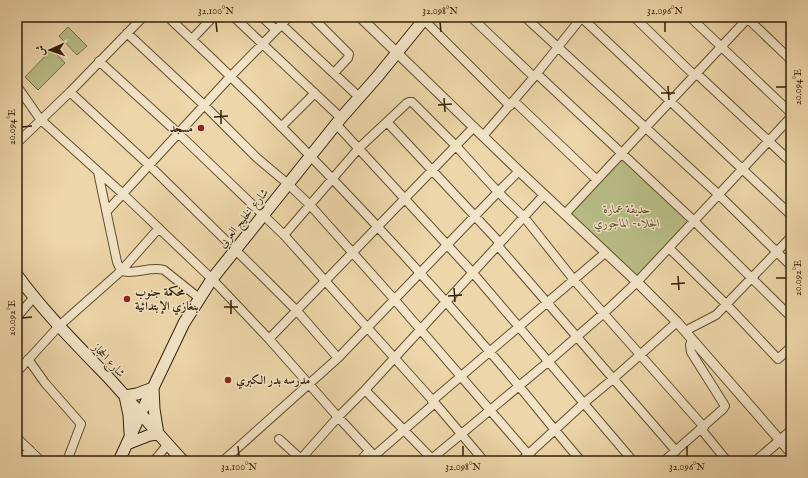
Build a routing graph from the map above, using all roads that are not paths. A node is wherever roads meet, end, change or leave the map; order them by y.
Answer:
1 (143, 17) edge
2 (168, 17) edge
3 (213, 17) edge
4 (234, 17) edge
5 (262, 17) edge
6 (288, 17) edge
7 (312, 17) edge
8 (360, 17) edge
9 (471, 17) edge
10 (525, 17) edge
11 (582, 17) edge
12 (634, 17) edge
13 (690, 17) edge
14 (423, 18) edge
15 (748, 18) edge
16 (279, 27) junction
17 (127, 33) junction
18 (192, 39) junction
19 (262, 44) junction
20 (557, 47) junction
21 (722, 47) junction
22 (396, 54) junction
23 (791, 60) edge
24 (100, 61) junction
25 (334, 73) junction
26 (535, 75) junction
27 (696, 75) junction
28 (230, 77) junction
29 (17, 86) edge
30 (70, 92) junction
31 (315, 93) junction
32 (360, 97) junction
33 (671, 100) junction
34 (512, 103) junction
35 (205, 106) junction
36 (791, 113) edge
37 (791, 117) edge
38 (40, 119) junction
39 (338, 121) junction
40 (387, 122) junction
41 (280, 127) junction
42 (474, 127) junction
43 (646, 128) junction
44 (179, 134) junction
45 (483, 136) junction
46 (769, 142) junction
47 (17, 143) edge
48 (456, 146) junction
49 (359, 148) junction
50 (622, 154) junction
51 (309, 157) junction
52 (791, 162) edge
53 (149, 165) junction
54 (744, 169) junction
55 (98, 172) junction
56 (432, 172) junction
57 (518, 172) junction
58 (332, 178) junction
59 (597, 180) junction
60 (288, 184) junction
61 (498, 192) junction
62 (123, 194) junction
63 (544, 195) junction
64 (719, 195) junction
65 (405, 200) junction
66 (310, 205) junction
67 (107, 211) junction
68 (263, 214) junction
69 (565, 214) junction
70 (791, 215) edge
71 (474, 216) junction
72 (524, 217) junction
73 (694, 221) junction
74 (378, 226) junction
75 (159, 228) junction
76 (284, 235) junction
77 (791, 237) edge
78 (448, 244) junction
79 (499, 244) junction
80 (669, 248) junction
81 (235, 249) junction
82 (776, 252) junction
83 (606, 253) junction
84 (353, 254) junction
85 (791, 266) edge
86 (121, 271) junction
87 (420, 273) junction
88 (473, 273) junction
89 (17, 275) edge
90 (751, 278) junction
91 (212, 279) junction
92 (574, 280) junction
93 (326, 281) junction
94 (637, 282) junction
95 (34, 297) junction
96 (199, 298) junction
97 (394, 299) junction
98 (446, 302) junction
99 (548, 303) junction
100 (726, 304) junction
101 (297, 311) junction
102 (604, 313) junction
103 (17, 317) edge
104 (791, 317) edge
105 (677, 322) junction
106 (59, 326) junction
107 (519, 327) junction
108 (367, 329) junction
109 (420, 330) junction
110 (685, 331) junction
111 (577, 336) junction
112 (692, 339) junction
113 (269, 340) junction
114 (791, 347) edge
115 (490, 352) junction
116 (640, 355) junction
117 (338, 358) junction
118 (28, 359) junction
119 (394, 359) junction
120 (549, 362) junction
121 (17, 372) edge
122 (461, 376) junction
123 (614, 378) junction
124 (309, 385) junction
125 (519, 387) junction
126 (153, 388) junction
127 (365, 390) junction
128 (125, 396) junction
129 (433, 402) junction
130 (584, 403) junction
131 (490, 410) junction
132 (141, 412) junction
133 (338, 417) junction
134 (702, 428) junction
135 (404, 430) junction
136 (555, 430) junction
137 (791, 431) edge
138 (158, 434) junction
139 (461, 434) junction
140 (17, 438) edge
141 (279, 439) dead end
142 (128, 440) junction
143 (780, 440) junction
144 (168, 444) junction
145 (30, 450) junction
146 (676, 451) junction
147 (791, 453) edge
148 (374, 456) edge
149 (531, 458) edge
150 (301, 460) edge
151 (432, 460) edge
152 (19, 461) edge
153 (41, 461) edge
154 (67, 461) edge
155 (119, 461) edge
156 (154, 461) edge
157 (183, 461) edge
158 (223, 461) edge
159 (360, 461) edge
160 (484, 461) edge
161 (521, 461) edge
162 (581, 461) edge
163 (633, 461) edge
164 (664, 461) edge
165 (727, 461) edge
166 (756, 461) edge

1 - 17 street
2 - 18 street
3 - 18 street
4 - 19 street
5 - 16 street
6 - 16 street
7 - 25 street
8 - 22 street
9 - 26 street
10 - 20 street
11 - 20 street
11 - 33 street
12 - 27 street
13 - 21 street
14 - 22 main road, شارع الخليج العربي
14 - 34 street
15 - 21 street
15 - 23 street
16 - 19 street
16 - 25 street
17 - 24 street
17 - 35 street
18 - 28 street
19 - 28 street
19 - 31 street
20 - 26 street
20 - 43 street
21 - 27 street
21 - 36 street
22 - 32 main road, شارع الخليج العربي
22 - 42 street
24 - 30 street
24 - 44 street
25 - 32 street
26 - 34 street
26 - 50 street
27 - 33 street
27 - 46 street
28 - 35 street
28 - 41 street
29 - 38 street
30 - 38 street
30 - 53 street
31 - 39 street
31 - 41 street
32 - 39 main road, شارع الخليج العربي
33 - 43 street
33 - 54 street
34 - 45 street
34 - 59 street
35 - 44 street
35 - 60 street
37 - 46 street
38 - 47 street
38 - 55 street
39 - 49 street
39 - 51 main road, شارع الخليج العربي
40 - 48 street
40 - 49 street
40 - 56 street
41 - 51 street
42 - 45 street
42 - 48 street
43 - 50 street
43 - 64 street
44 - 53 street
44 - 68 street
45 - 57 street
46 - 52 street
46 - 54 street
48 - 56 street
48 - 61 street
49 - 58 street
49 - 65 street
50 - 59 street
50 - 73 street
51 - 58 street
51 - 60 main road, شارع الخليج العربي
53 - 62 street
53 - 81 street
54 - 64 street
54 - 70 street
55 - 62 street
55 - 67 street
56 - 65 street
56 - 71 street
57 - 61 street
57 - 63 street
58 - 66 street
58 - 74 street
59 - 69 street
60 - 66 street
60 - 68 main road, شارع الخليج العربي
61 - 71 street
61 - 72 street
62 - 67 street
62 - 75 street
63 - 69 street
63 - 72 street
64 - 73 street
64 - 82 street
65 - 74 street
65 - 78 street
66 - 76 street
66 - 84 street
67 - 86 street
68 - 76 street
68 - 81 main road, شارع الخليج العربي
69 - 83 street
71 - 78 street
71 - 79 street
72 - 79 street
72 - 92 street
73 - 80 street
73 - 90 street
74 - 84 street
74 - 87 street
75 - 86 street
75 - 91 street
76 - 93 street
77 - 82 street
78 - 87 street
78 - 88 street
79 - 88 street
79 - 99 street
80 - 94 street
80 - 100 street
81 - 91 main road, شارع الخليج العربي
81 - 101 street
82 - 85 street
82 - 90 street
83 - 92 street
83 - 94 street
84 - 93 street
84 - 97 street
86 - 96 street
86 - 106 street
87 - 97 street
87 - 98 street
88 - 98 street
88 - 107 street
89 - 95 main road, شارع الحجاز
90 - 100 street
90 - 104 street
91 - 96 main road, شارع الخليج العربي
91 - 113 street
92 - 99 street
92 - 102 street
93 - 101 street
93 - 108 street
94 - 102 street
94 - 105 street
95 - 103 street
95 - 106 main road, شارع الحجاز
96 - 126 main road, شارع الخليج العربي
97 - 108 street
97 - 109 street
98 - 109 street
98 - 115 street
99 - 107 street
99 - 111 street
100 - 110 street
100 - 114 street
101 - 113 street
101 - 117 street
102 - 111 street
102 - 116 street
105 - 110 street
105 - 116 street
106 - 118 street
106 - 128 main road, شارع الحجاز
107 - 115 street
107 - 120 street
108 - 117 street
108 - 119 street
109 - 119 street
109 - 122 street
110 - 112 street
111 - 120 street
111 - 123 street
112 - 134 street
112 - 143 street
113 - 124 street
115 - 122 street
115 - 125 street
116 - 123 street
116 - 134 street
117 - 124 street
118 - 121 street
118 - 154 street
119 - 127 street
119 - 129 street
120 - 125 street
120 - 130 street
122 - 129 street
122 - 131 street
123 - 130 street
123 - 146 street
124 - 133 street
124 - 158 street
125 - 131 street
125 - 136 street
126 - 128 main road
126 - 132 main road, شارع الخليج العربي
126 - 138 main road
127 - 133 street
127 - 135 street
128 - 132 main road, شارع الحجاز
128 - 142 main road
129 - 135 street
129 - 139 street
130 - 136 street
130 - 163 street
131 - 139 street
131 - 149 street
132 - 138 main road, شارع الحجاز
132 - 142 main road, شارع الخليج العربي
133 - 148 street
133 - 150 street
134 - 146 street
134 - 165 street
135 - 148 street
135 - 151 street
136 - 149 street
136 - 162 street
137 - 143 street
138 - 142 main road
138 - 144 main road, شارع الحجاز
139 - 151 street
139 - 160 street
140 - 145 street
141 - 150 street
142 - 155 main road, شارع الخليج العربي
143 - 147 street
143 - 166 street
144 - 156 street
144 - 157 main road, شارع الحجاز
145 - 152 street
145 - 153 street
146 - 164 street
148 - 159 street
149 - 161 street

